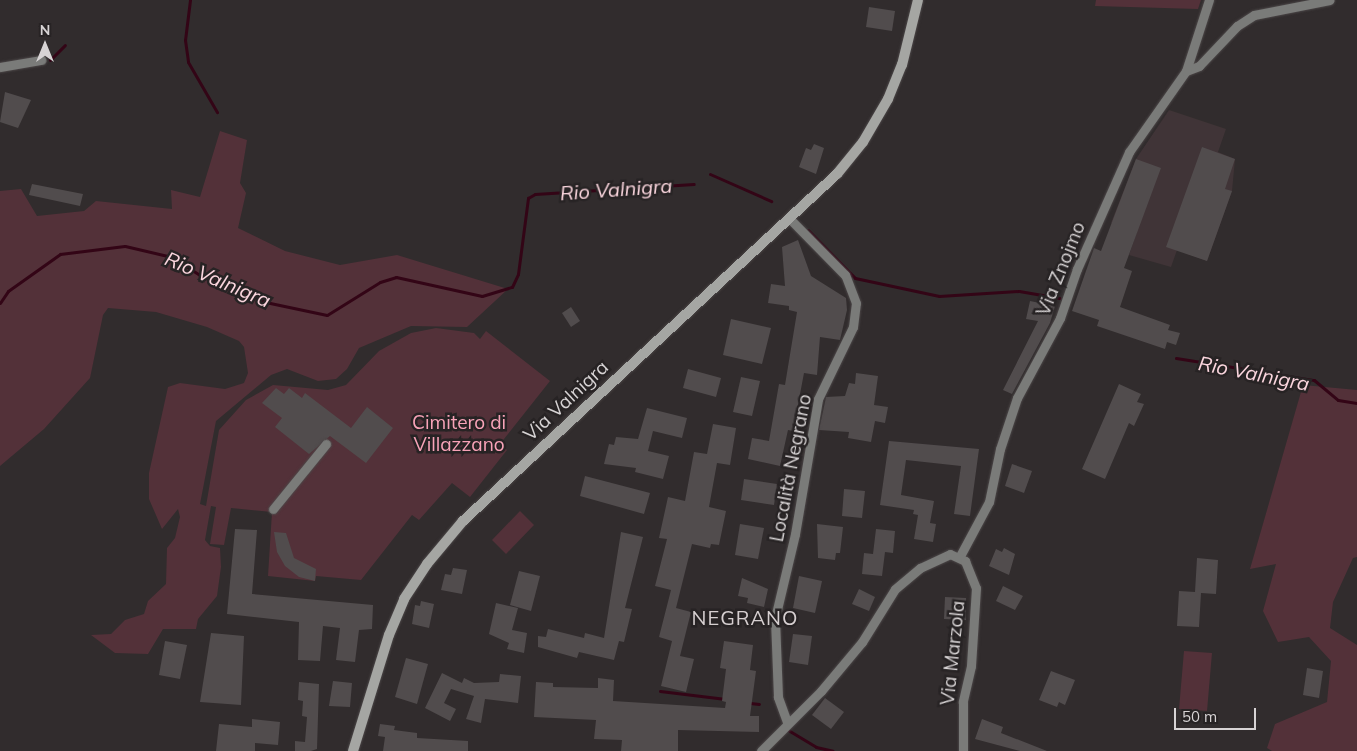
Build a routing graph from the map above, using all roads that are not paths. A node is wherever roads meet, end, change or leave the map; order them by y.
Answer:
1 (918, 0) edge
2 (1209, 0) edge
3 (1330, 0) edge
4 (41, 60) dead end
5 (0, 67) edge
6 (1186, 70) junction
7 (790, 218) junction
8 (326, 444) dead end
9 (274, 509) dead end
10 (962, 559) junction
11 (787, 722) junction
12 (356, 749) edge
13 (760, 751) edge
14 (964, 751) edge

1 - 7 main road, Via Valnigra
2 - 6 street, Via Znojmo
3 - 6 street
4 - 5 street
6 - 10 street, Via Znojmo
7 - 11 street, Località Negrano
7 - 12 main road, Via Valnigra
8 - 9 street
10 - 11 street
10 - 14 street, Via Marzola
11 - 13 street

